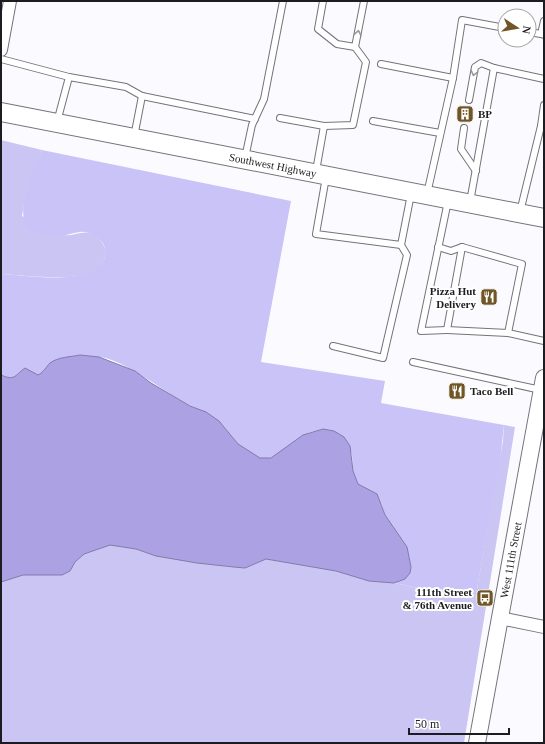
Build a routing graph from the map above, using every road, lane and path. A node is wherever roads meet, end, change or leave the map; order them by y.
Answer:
1 (10, 1) edge
2 (283, 1) edge
3 (323, 1) edge
4 (364, 1) edge
5 (544, 21) edge
6 (497, 27) edge
7 (542, 34) edge
8 (355, 47) junction
9 (1, 50) edge
10 (1, 59) edge
11 (381, 64) dead end
12 (494, 68) junction
13 (69, 77) junction
14 (453, 78) junction
15 (544, 79) edge
16 (142, 96) junction
17 (469, 100) dead end
18 (544, 105) edge
19 (1, 112) edge
20 (280, 118) dead end
21 (255, 119) junction
22 (374, 121) dead end
23 (57, 123) junction
24 (324, 126) junction
25 (542, 126) edge
26 (464, 128) dead end
27 (440, 133) junction
28 (134, 138) junction
29 (245, 160) junction
30 (476, 171) junction
31 (321, 175) junction
32 (419, 194) junction
33 (448, 200) junction
34 (470, 204) junction
35 (520, 214) junction
36 (544, 218) edge
37 (401, 245) junction
38 (438, 247) junction
39 (462, 247) junction
40 (447, 330) junction
41 (508, 333) junction
42 (544, 341) edge
43 (333, 346) dead end
44 (413, 362) dead end
45 (543, 383) edge
46 (500, 618) junction
47 (544, 627) edge
48 (477, 743) edge

1 - 9 street
2 - 21 lane
3 - 8 lane
8 -> 4 lane
5 - 7 lane
6 - 14 lane
8 - 24 lane
10 - 13 lane
11 - 14 lane
12 - 15 lane
12 -> 17 lane
12 - 30 lane
13 - 16 lane
13 - 23 lane
14 - 27 lane
16 - 21 lane
16 - 28 lane
18 - 25 lane
19 - 23 main road, Southwest Highway
20 - 24 lane
21 - 29 lane
22 - 27 lane
23 - 28 main road, Southwest Highway
24 - 31 lane
25 - 35 lane
26 - 30 lane
27 - 32 lane
28 - 29 main road, Southwest Highway
29 - 31 main road, Southwest Highway
30 - 34 lane
31 - 32 main road, Southwest Highway
31 - 37 lane
32 - 33 main road, Southwest Highway
32 - 37 lane
33 - 34 main road, Southwest Highway
33 - 38 lane
34 - 35 main road, Southwest Highway
35 - 36 main road, Southwest Highway
37 - 43 lane
38 - 39 lane
38 - 40 lane
39 - 40 lane
39 - 41 lane
40 - 41 lane
41 - 42 lane
44 - 45 lane
45 - 46 main road, West 111th Street
46 - 47 street
46 - 48 main road, West 111th Street

